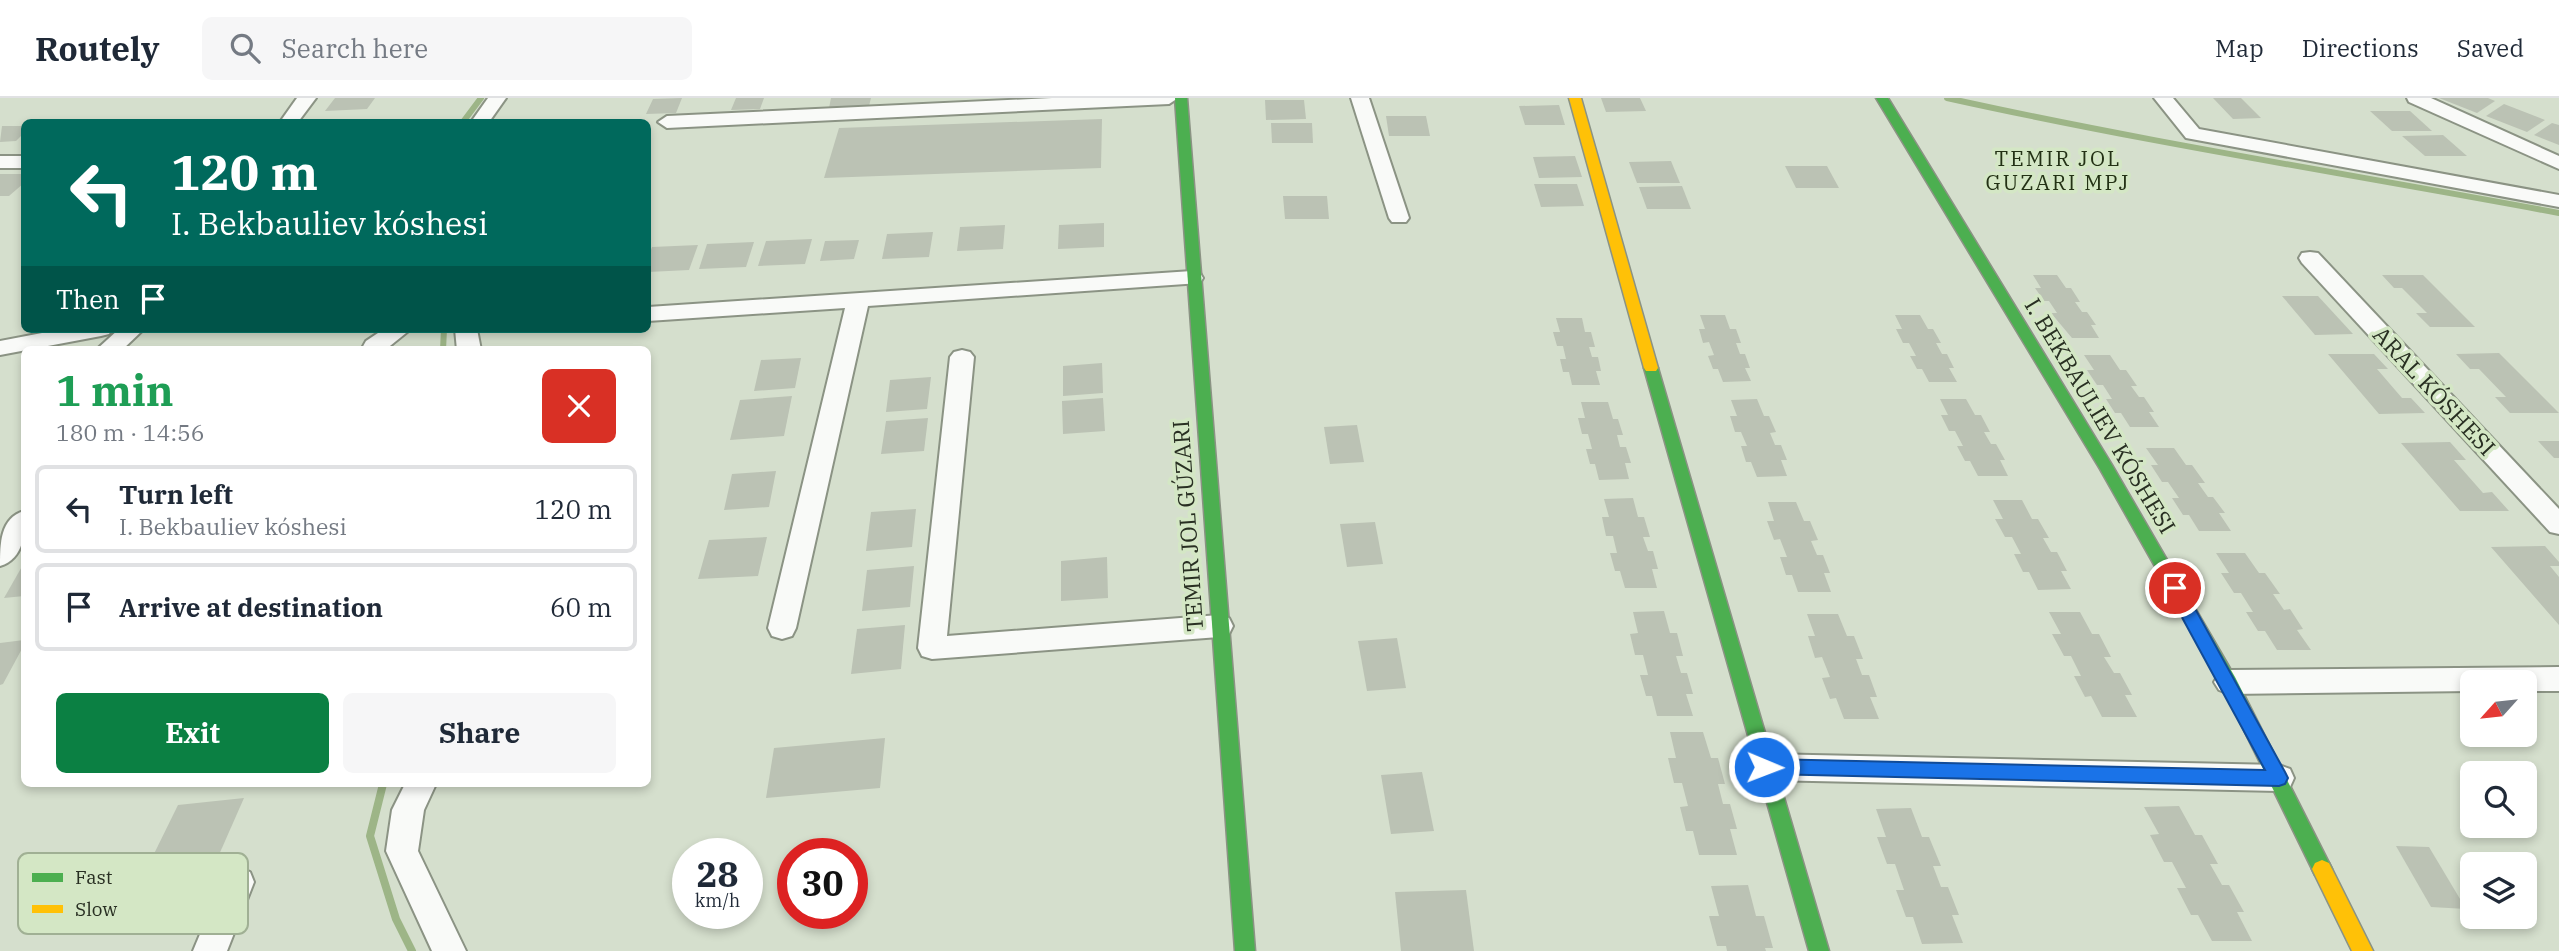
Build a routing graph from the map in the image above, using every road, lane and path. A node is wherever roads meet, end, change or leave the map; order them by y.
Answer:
1 (307, 98) edge
2 (498, 98) edge
3 (1169, 98) edge
4 (1181, 98) edge
5 (1360, 98) edge
6 (1575, 98) edge
7 (1882, 98) edge
8 (2163, 98) edge
9 (2416, 98) edge
10 (919, 104) edge
11 (795, 107) edge
12 (291, 119) edge
13 (482, 119) edge
14 (667, 122) dead end
15 (0, 162) edge
16 (21, 162) edge
17 (2559, 163) edge
18 (2559, 201) edge
19 (1399, 218) dead end
20 (2310, 258) dead end
21 (1192, 278) junction
22 (858, 300) junction
23 (651, 314) edge
24 (81, 333) edge
25 (128, 333) edge
26 (394, 333) edge
27 (113, 346) edge
28 (374, 346) edge
29 (0, 348) edge
30 (962, 357) dead end
31 (21, 524) edge
32 (2559, 525) edge
33 (0, 556) edge
34 (1219, 626) junction
35 (782, 628) dead end
36 (2559, 678) edge
37 (2229, 682) junction
38 (1764, 767) junction
39 (2279, 778) junction
40 (420, 787) edge
41 (217, 934) edge
42 (210, 951) edge
43 (449, 951) edge
44 (1245, 951) edge
45 (1819, 951) edge
46 (2363, 951) edge

1 - 12 street
2 - 13 street
3 - 10 street
4 - 21 street
5 - 19 street
6 - 38 street
7 - 37 street, I. BEKBAULIEV KÓSHESI
8 - 18 street
9 - 17 street
10 - 11 street
11 - 14 street
15 - 16 street
20 - 32 street, ARAL KÓSHESI
21 - 22 street
21 - 34 street
22 - 23 street
22 - 35 street
24 - 29 street
25 - 27 street
26 - 28 street
30 - 34 street
31 - 33 street
34 - 44 street
36 - 37 street
37 - 39 street, I. BEKBAULIEV KÓSHESI
38 - 39 street
38 - 45 street
39 - 46 street, I. BEKBAULIEV KÓSHESI
40 - 43 street
41 - 42 street

